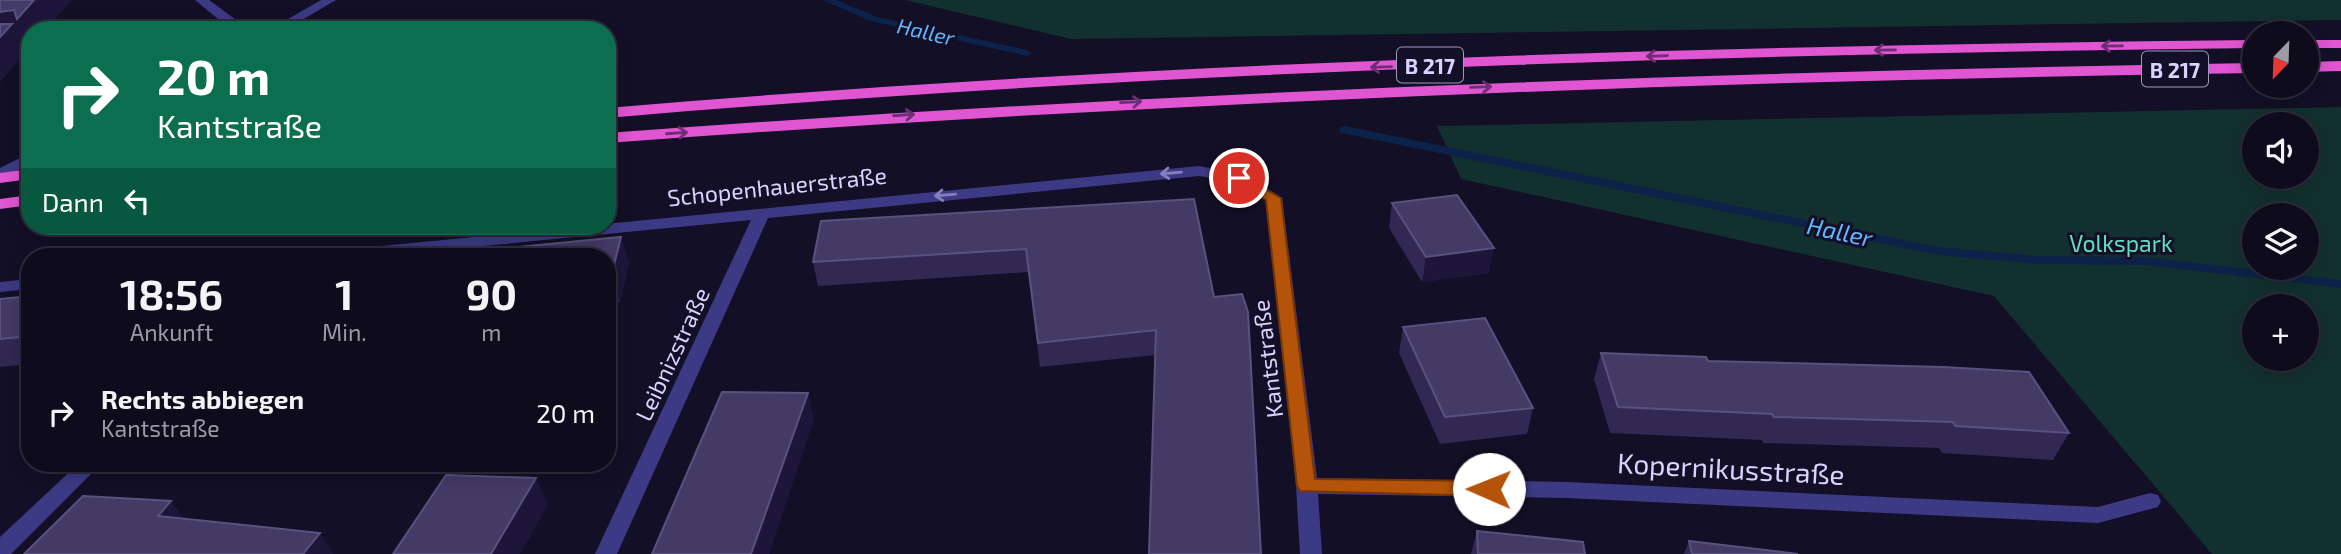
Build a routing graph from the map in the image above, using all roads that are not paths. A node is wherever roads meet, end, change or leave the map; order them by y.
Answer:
1 (201, 0) edge
2 (330, 0) edge
3 (229, 21) edge
4 (292, 21) edge
5 (21, 44) edge
6 (2242, 44) edge
7 (2319, 44) edge
8 (2341, 44) edge
9 (0, 45) edge
10 (2341, 66) edge
11 (2319, 67) edge
12 (2242, 68) edge
13 (616, 112) edge
14 (616, 137) edge
15 (21, 163) edge
16 (21, 175) edge
17 (0, 176) edge
18 (1239, 178) joint
19 (21, 201) edge
20 (0, 204) edge
21 (763, 212) junction
22 (616, 227) edge
23 (537, 235) edge
24 (409, 248) edge
25 (21, 285) edge
26 (0, 287) edge
27 (83, 472) edge
28 (1307, 486) junction
29 (2150, 500) dead end
30 (0, 551) edge
31 (606, 554) edge
32 (1311, 554) edge

1 - 3 street
2 - 4 street
5 - 9 street
6 -> 13 highway, B 217
7 - 8 highway
10 - 11 highway
14 -> 12 highway, B 217
15 - 17 street
16 - 17 highway
18 -> 21 street, Schopenhauerstraße
18 - 28 street, Kantstraße
19 - 20 highway
21 - 22 street, Schopenhauerstraße
21 - 31 street, Leibnizstraße
23 - 24 street, Schopenhauerstraße
25 - 26 street
27 - 30 street
28 - 29 street, Kopernikusstraße
28 - 32 street, Kantstraße

